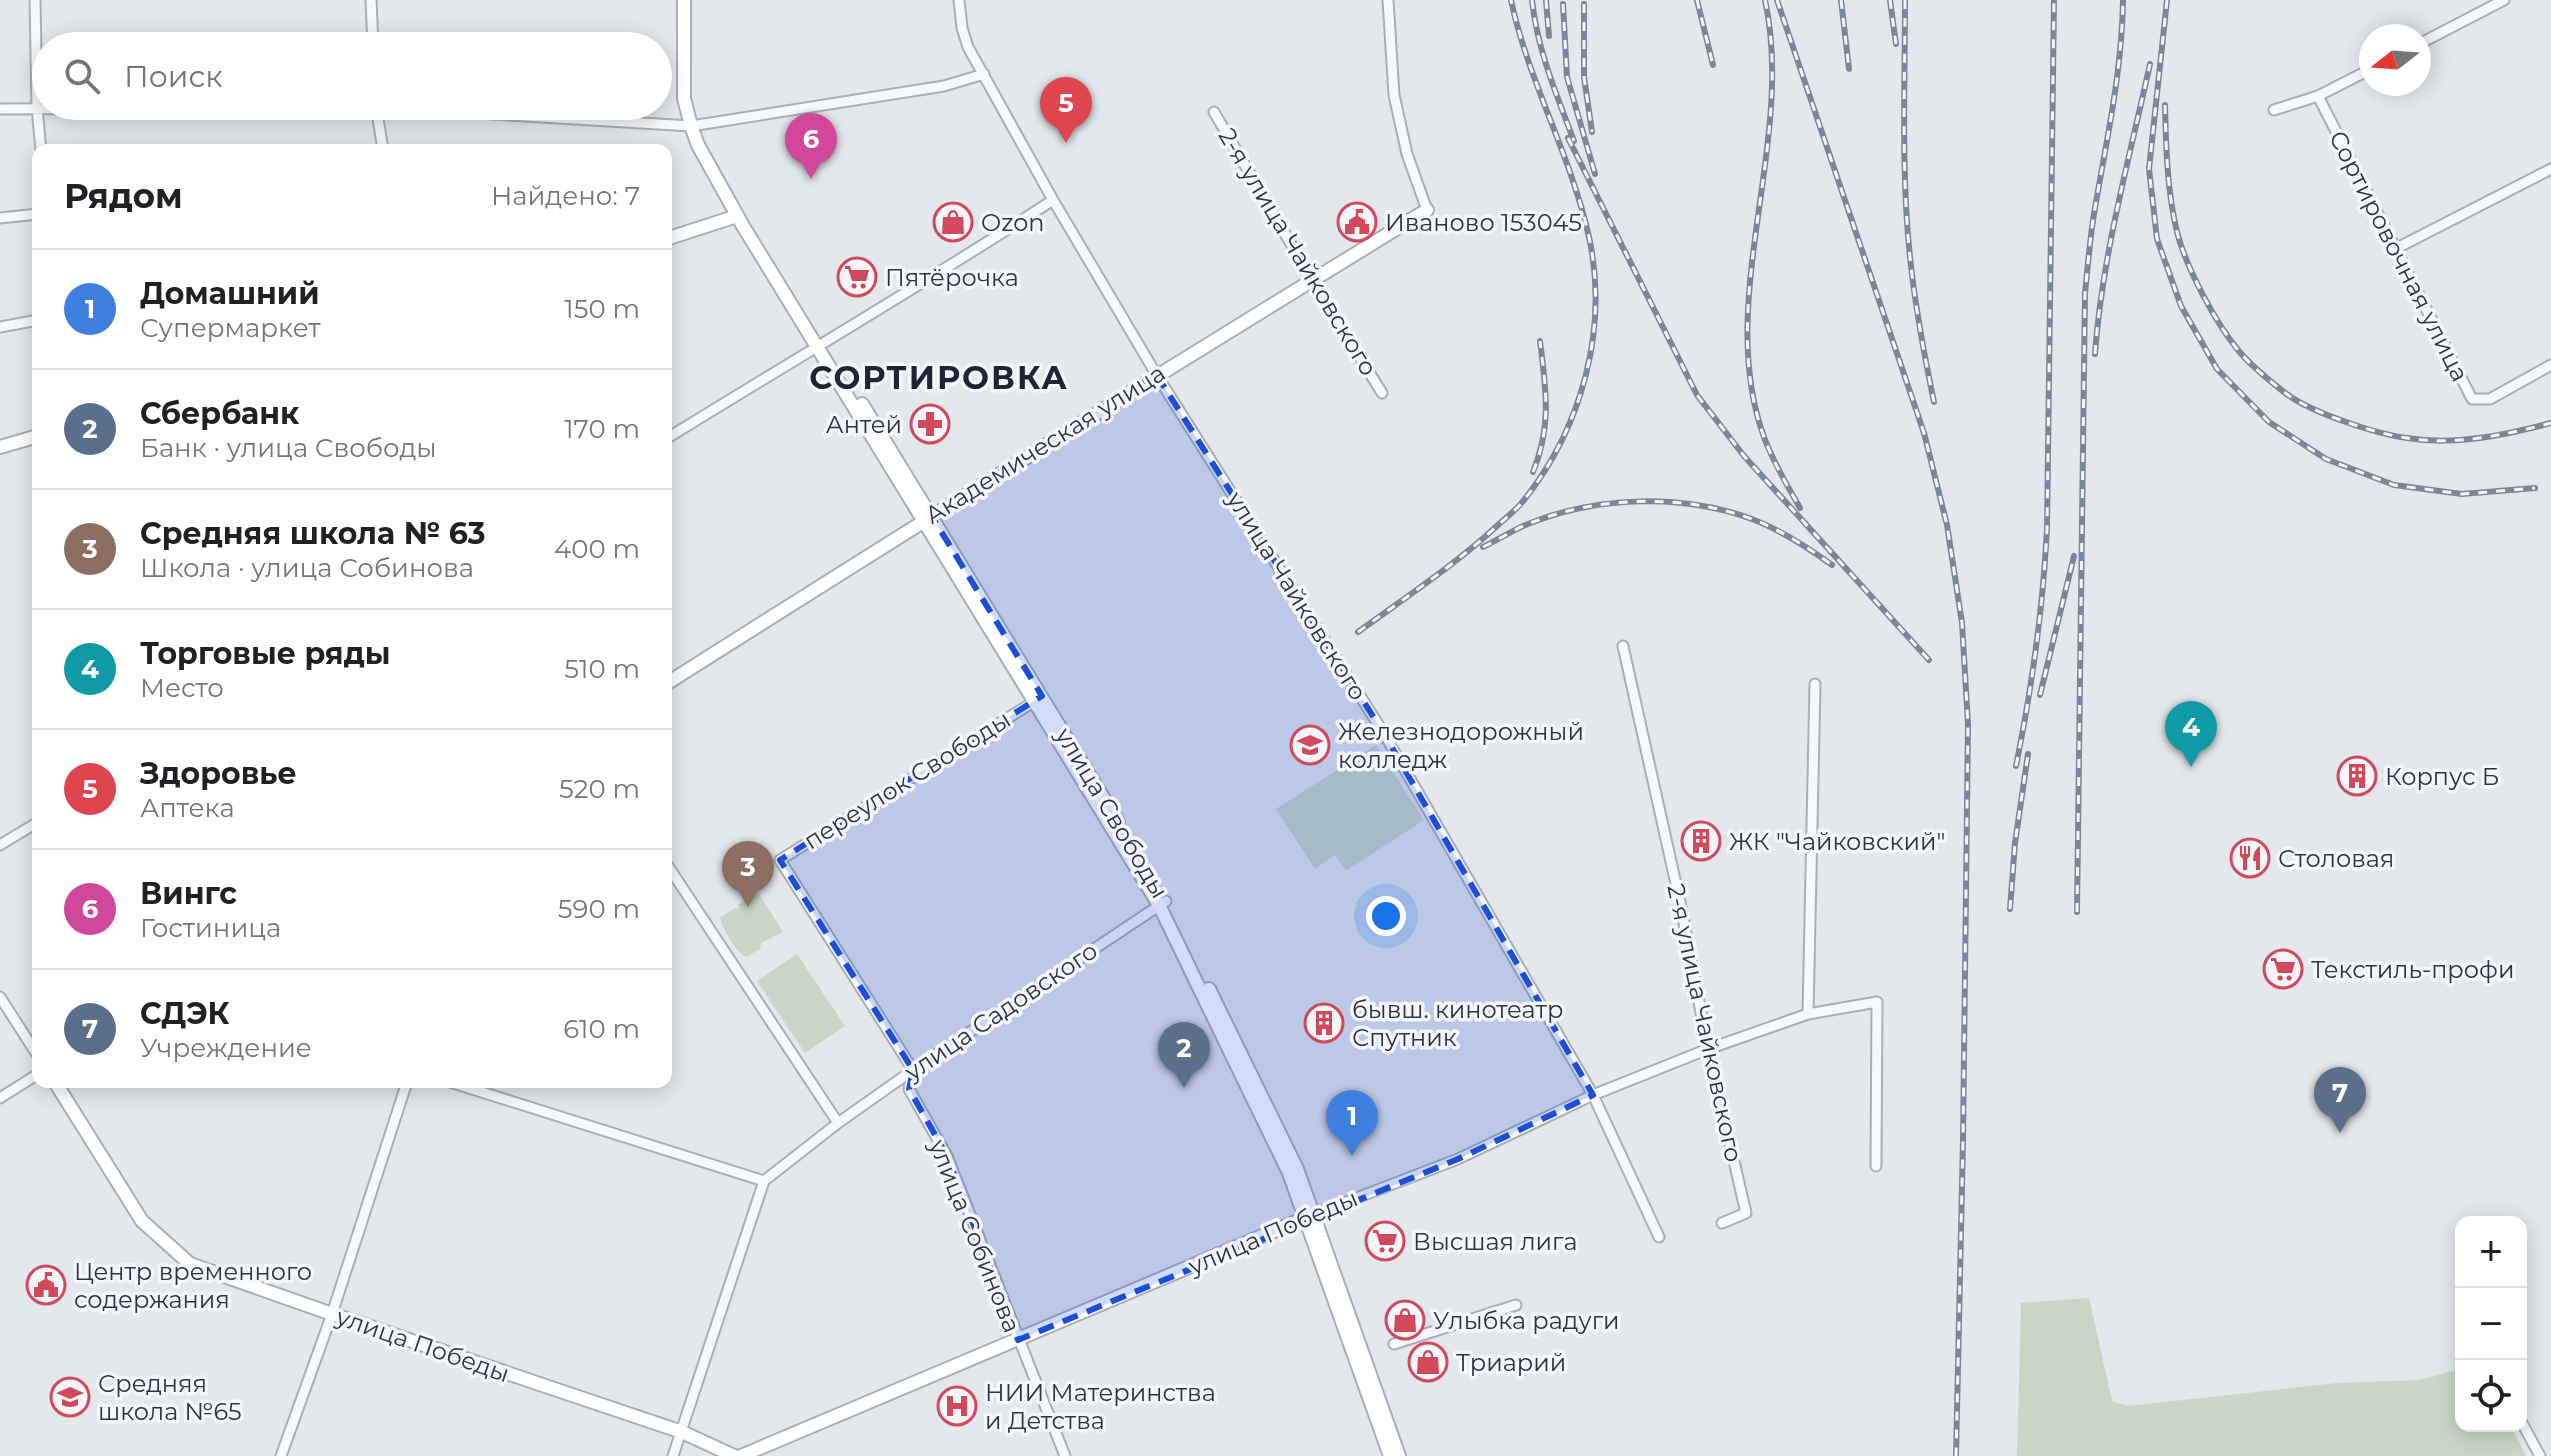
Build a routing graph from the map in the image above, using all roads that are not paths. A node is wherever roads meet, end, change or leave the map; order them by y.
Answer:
1 (35, 0) edge
2 (371, 0) edge
3 (684, 0) edge
4 (959, 0) edge
5 (1388, 0) edge
6 (2504, 0) edge
7 (36, 32) edge
8 (372, 32) edge
9 (2431, 38) edge
10 (984, 74) junction
11 (2359, 75) edge
12 (2318, 96) junction
13 (32, 108) edge
14 (0, 109) edge
15 (2274, 110) dead end
16 (1214, 112) dead end
17 (38, 120) edge
18 (378, 120) edge
19 (596, 120) edge
20 (691, 126) junction
21 (40, 144) edge
22 (382, 144) edge
23 (2551, 169) edge
24 (1053, 200) junction
25 (1427, 210) joint
26 (32, 215) edge
27 (737, 216) junction
28 (0, 218) edge
29 (672, 237) edge
30 (2397, 248) junction
31 (1312, 280) junction
32 (32, 321) edge
33 (0, 327) edge
34 (820, 344) junction
35 (2551, 365) edge
36 (1156, 374) junction
37 (1382, 393) dead end
38 (672, 435) edge
39 (32, 438) edge
40 (0, 447) edge
41 (927, 518) junction
42 (1623, 646) dead end
43 (672, 680) edge
44 (1815, 684) dead end
45 (1035, 701) junction
46 (32, 826) edge
47 (0, 845) edge
48 (780, 860) joint
49 (672, 872) edge
50 (1162, 903) junction
51 (0, 997) edge
52 (1808, 1014) junction
53 (32, 1047) edge
54 (1708, 1049) junction
55 (913, 1070) junction
56 (32, 1078) edge
57 (59, 1088) edge
58 (405, 1088) edge
59 (469, 1088) edge
60 (1593, 1095) junction
61 (0, 1098) edge
62 (838, 1123) junction
63 (1876, 1166) dead end
64 (764, 1181) junction
65 (1310, 1215) junction
66 (1722, 1223) dead end
67 (1659, 1237) dead end
68 (1516, 1305) dead end
69 (332, 1314) junction
70 (1018, 1340) junction
71 (1394, 1344) dead end
72 (682, 1432) junction
73 (2527, 1432) edge
74 (281, 1456) edge
75 (673, 1456) edge
76 (734, 1456) edge
77 (741, 1456) edge
78 (1065, 1456) edge
79 (1390, 1456) edge
80 (1399, 1456) edge
81 (2540, 1456) edge

1 - 7 street
2 - 8 street
3 - 20 street, улица Свободы
4 - 10 street, улица Чайковского
5 - 25 street
6 - 9 street
10 - 20 street
10 - 24 street, улица Чайковского
11 - 12 street
12 - 15 street
12 - 30 street, Сортировочная улица
13 - 14 street
16 - 31 street, 2-я улица Чайковского
17 - 21 street
18 - 22 street
19 - 20 street
20 - 27 street, улица Свободы
23 - 30 street
24 - 34 street
24 - 36 street, улица Чайковского
25 - 31 street, Академическая улица
26 - 28 street
27 - 29 street
27 - 34 street, улица Свободы
30 - 35 street, Сортировочная улица
31 - 36 street, Академическая улица
31 - 37 street, 2-я улица Чайковского
32 - 33 street
34 - 38 street
34 - 41 street, улица Свободы
36 - 41 street, Академическая улица
36 - 60 street, улица Чайковского
39 - 40 street
41 - 43 street, Академическая улица
41 - 45 street, улица Свободы
41 - 50 street, улица Свободы
42 - 54 street, 2-я улица Чайковского
44 - 52 street
45 - 48 street, переулок Свободы
45 - 50 street, улица Свободы
46 - 47 street
48 - 55 street, улица Собинова
49 - 62 street
50 - 55 street, улица Садовского
50 - 65 street, улица Свободы
51 - 53 street
52 - 54 street, улица Победы
52 - 63 street, улица Победы
54 - 60 street, улица Победы
54 - 66 street, 2-я улица Чайковского
55 - 62 street, улица Садовского
55 - 70 street, улица Собинова
56 - 61 street
57 - 69 street, улица Победы
58 - 69 street
59 - 64 street
60 - 65 street, улица Победы
60 - 67 street, улица Чайковского
62 - 64 street, улица Садовского
64 - 72 street
65 - 70 street, улица Победы
65 - 79 street, улица Свободы
65 - 80 street, улица Свободы
68 - 71 street
69 - 72 street, улица Победы
69 - 74 street
70 - 77 street, улица Победы
70 - 78 street, улица Собинова
72 - 75 street
72 - 76 street, улица Победы
73 - 81 street

